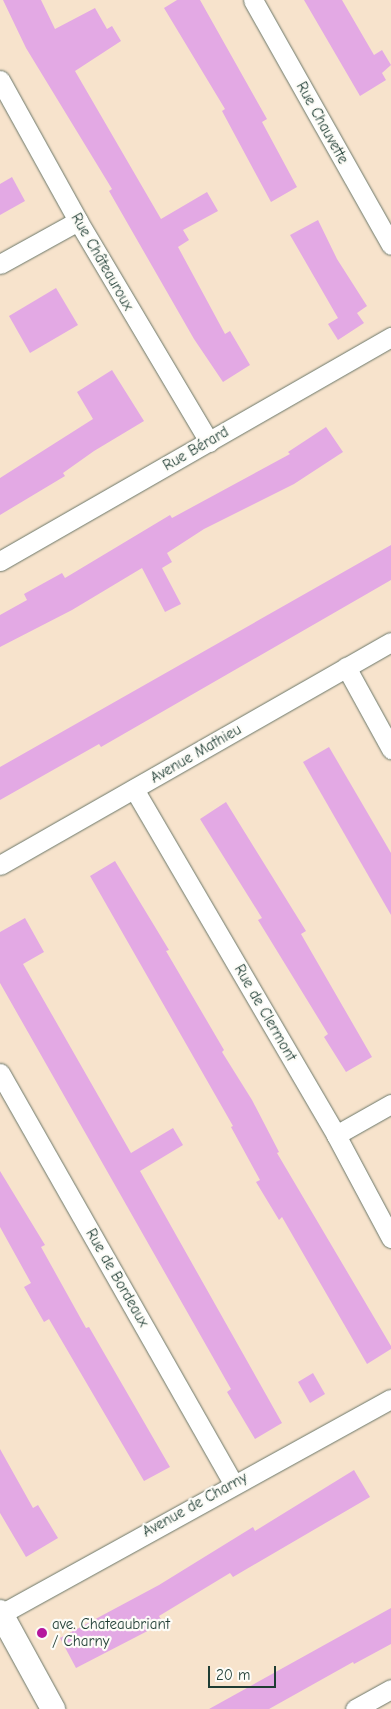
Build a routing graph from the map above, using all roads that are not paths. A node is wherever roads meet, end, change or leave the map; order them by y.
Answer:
1 (253, 0) edge
2 (0, 80) edge
3 (78, 221) junction
4 (391, 245) edge
5 (0, 264) edge
6 (391, 337) edge
7 (209, 442) junction
8 (0, 561) edge
9 (391, 642) edge
10 (346, 667) junction
11 (391, 749) edge
12 (134, 789) junction
13 (0, 865) edge
14 (0, 1073) edge
15 (391, 1104) edge
16 (336, 1135) junction
17 (391, 1238) edge
18 (391, 1399) edge
19 (233, 1483) junction
20 (1, 1613) edge
21 (391, 1689) edge
22 (53, 1709) edge
23 (356, 1709) edge

1 - 4 street, Rue Chauvette
2 - 3 street, Rue Châteauroux
3 - 5 street
3 - 7 street, Rue Châteauroux
6 - 7 street, Rue Bérard
7 - 8 street, Rue Bérard
9 - 10 street, Avenue Mathieu
10 - 11 street
10 - 12 street, Avenue Mathieu
12 - 13 street, Avenue Mathieu
12 - 16 street, Rue de Clermont
14 - 19 street, Rue de Bordeaux
15 - 16 street
16 - 17 street, Rue de Clermont
18 - 19 street, Avenue de Charny
19 - 20 street, Avenue de Charny
20 - 22 street
21 - 23 street

